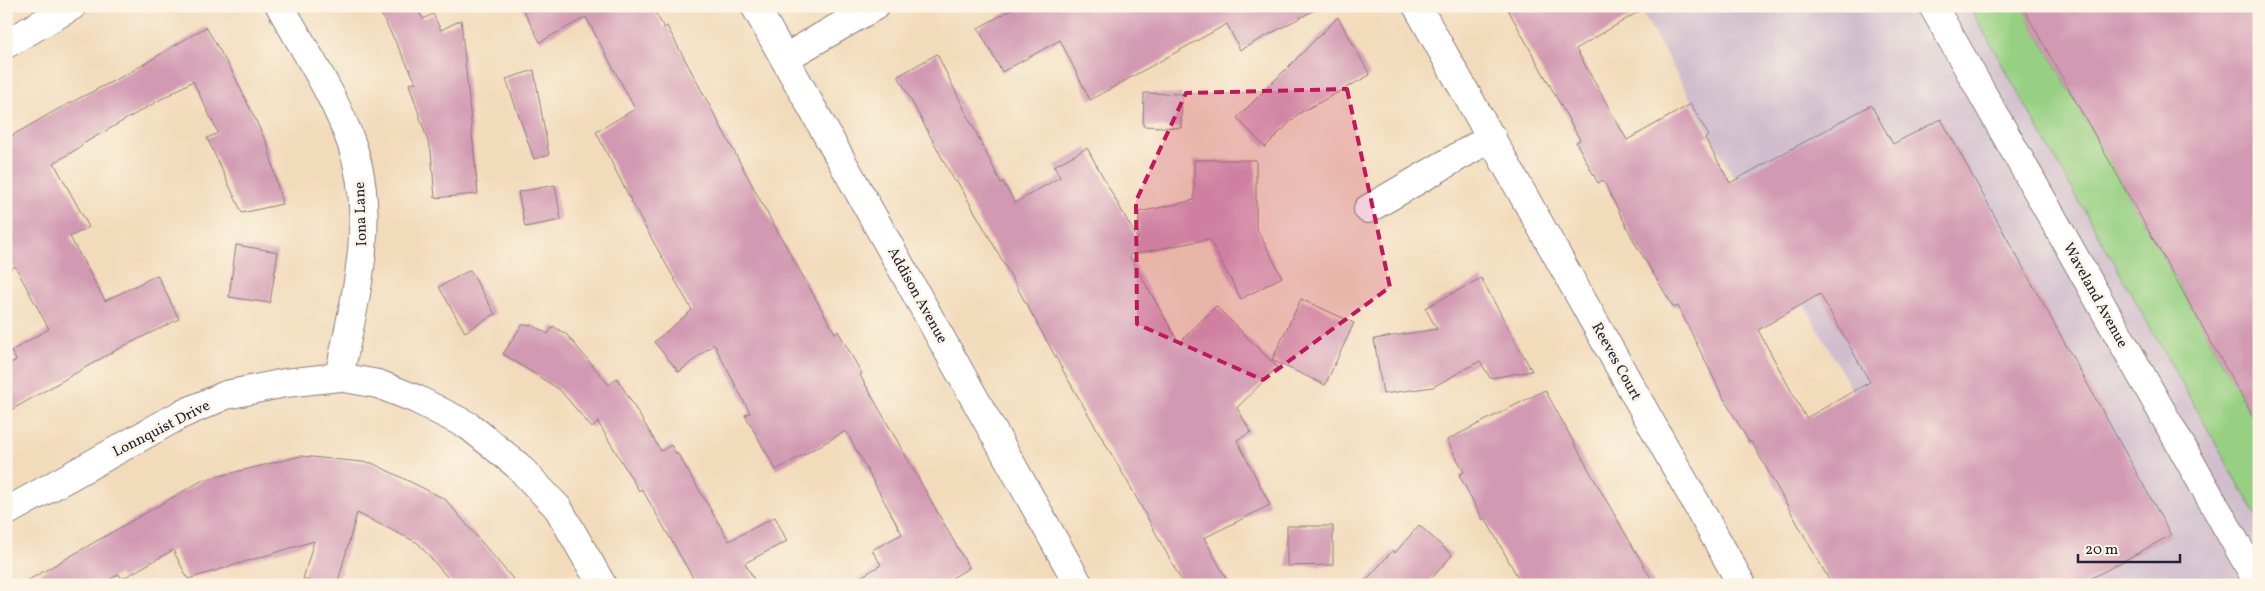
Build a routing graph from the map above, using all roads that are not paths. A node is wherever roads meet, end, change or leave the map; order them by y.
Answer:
1 (72, 6) edge
2 (280, 6) edge
3 (755, 6) edge
4 (875, 6) edge
5 (1417, 6) edge
6 (1933, 6) edge
7 (6, 44) edge
8 (785, 58) junction
9 (1492, 137) junction
10 (1368, 209) dead end
11 (338, 377) junction
12 (6, 512) edge
13 (2259, 584) edge
14 (602, 585) edge
15 (1079, 585) edge
16 (1742, 585) edge

1 - 7 street
2 - 11 street, Iona Lane
3 - 8 street, Addison Avenue
4 - 8 street
5 - 9 street, Reeves Court
6 - 13 street, Waveland Avenue
8 - 15 street, Addison Avenue
9 - 10 street
9 - 16 street, Reeves Court
11 - 12 street, Lonnquist Drive
11 - 14 street, Lonnquist Drive

